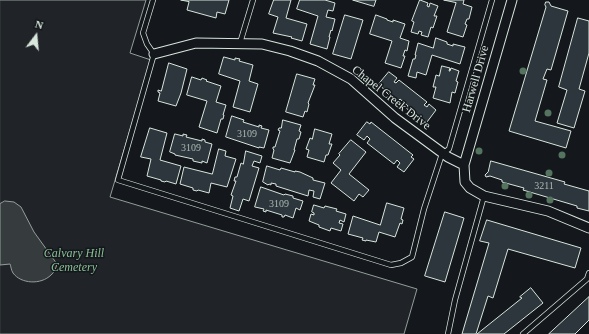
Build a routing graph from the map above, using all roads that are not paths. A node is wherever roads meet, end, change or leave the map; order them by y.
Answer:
1 (153, 0) edge
2 (253, 0) edge
3 (492, 0) edge
4 (512, 0) edge
5 (240, 43) junction
6 (154, 54) junction
7 (442, 154) junction
8 (464, 165) junction
9 (484, 196) junction
10 (589, 228) edge
11 (589, 273) edge
12 (448, 334) edge
13 (522, 334) edge

1 - 6 lane
2 - 5 lane
3 - 7 lane
4 - 8 street, Harwell Drive
5 - 6 street, Chapel Creek Drive
5 - 7 street, Chapel Creek Drive
6 - 7 lane
7 - 8 street, Chapel Creek Drive
8 - 9 street
9 - 10 street
9 - 12 lane
11 - 13 lane

